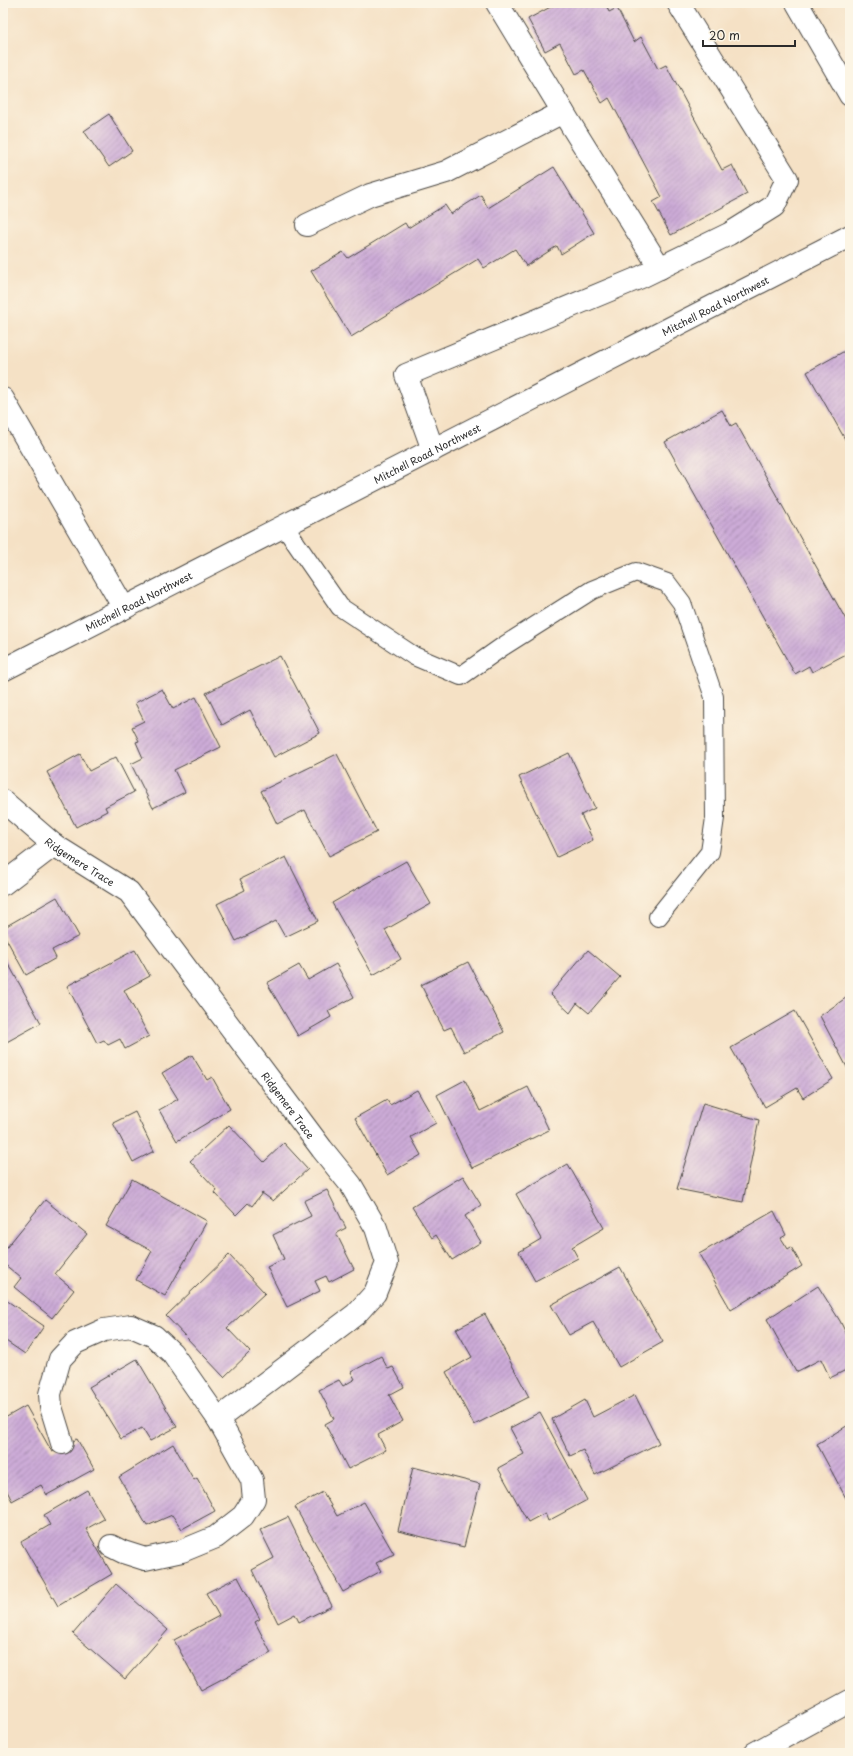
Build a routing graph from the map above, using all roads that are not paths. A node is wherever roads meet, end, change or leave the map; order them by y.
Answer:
1 (497, 3) edge
2 (678, 3) edge
3 (797, 3) edge
4 (850, 95) edge
5 (563, 112) junction
6 (307, 225) dead end
7 (850, 236) edge
8 (660, 268) junction
9 (3, 399) edge
10 (433, 450) junction
11 (284, 526) junction
12 (124, 608) junction
13 (3, 670) edge
14 (3, 801) edge
15 (54, 845) junction
16 (3, 884) edge
17 (658, 917) dead end
18 (218, 1418) junction
19 (62, 1443) dead end
20 (111, 1546) dead end
21 (850, 1700) edge
22 (755, 1753) edge

1 - 5 street
2 - 8 street
3 - 4 street
5 - 6 street
5 - 8 street
7 - 10 street, Mitchell Road Northwest
8 - 10 street
9 - 12 street
10 - 11 street, Mitchell Road Northwest
11 - 12 street, Mitchell Road Northwest
11 - 17 lane
12 - 13 street, Mitchell Road Northwest
14 - 15 street, Ridgemere Trace
15 - 16 street
15 - 18 street, Ridgemere Trace
18 - 19 street
18 - 20 street
21 - 22 street

